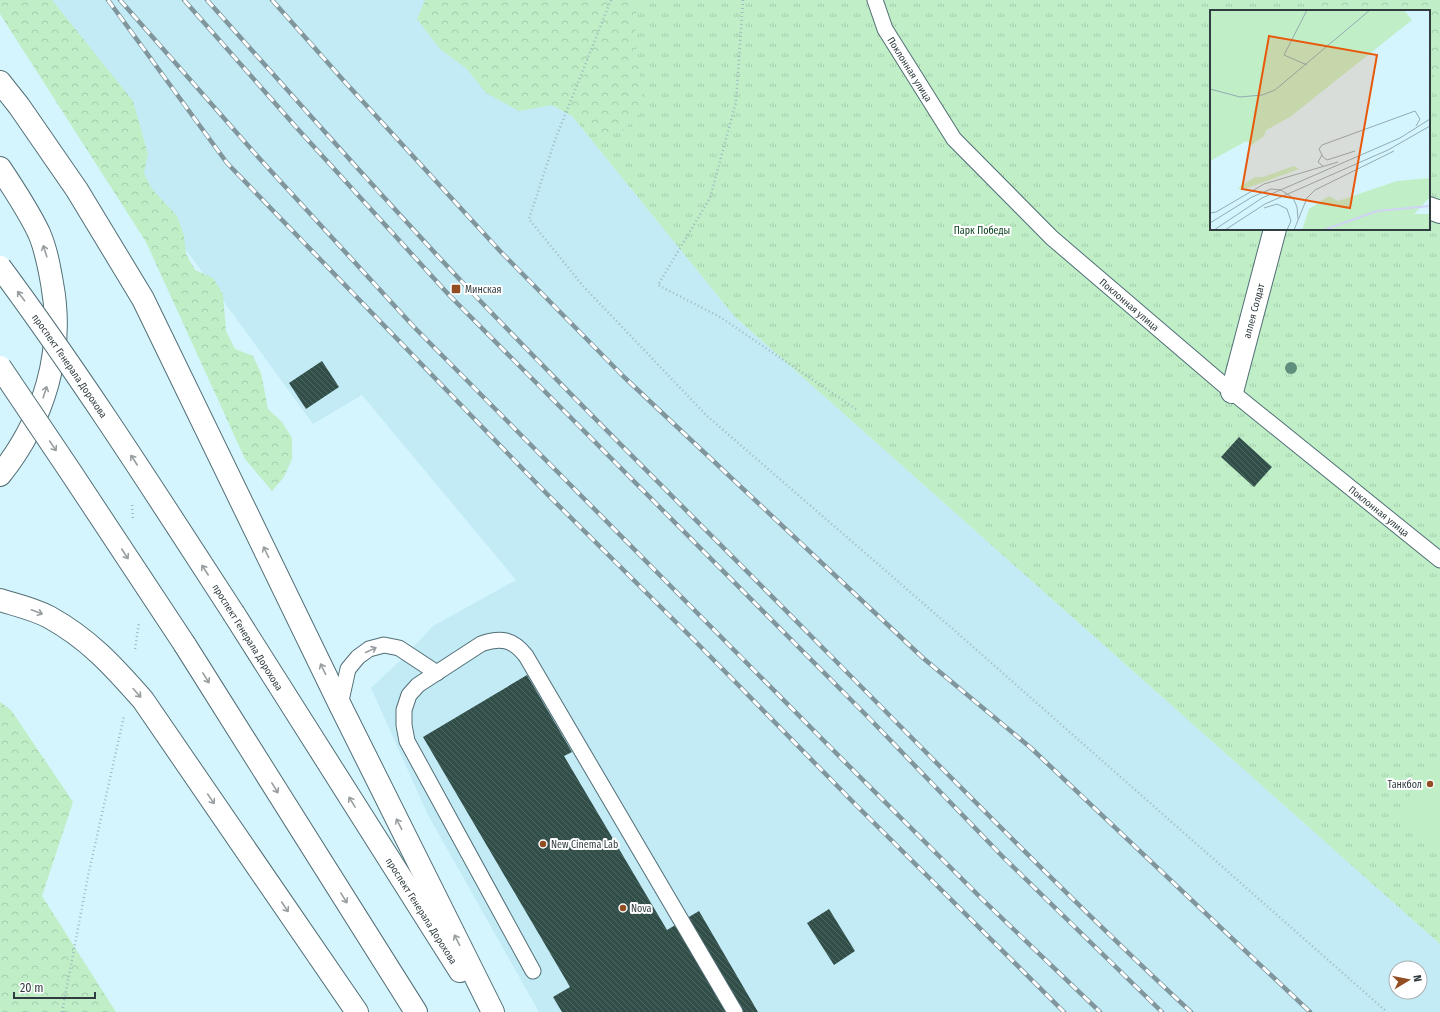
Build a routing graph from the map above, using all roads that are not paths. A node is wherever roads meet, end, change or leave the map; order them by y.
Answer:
1 (875, 0) edge
2 (0, 82) edge
3 (0, 168) edge
4 (1430, 208) edge
5 (1440, 212) edge
6 (1275, 230) edge
7 (0, 267) edge
8 (0, 367) edge
9 (1232, 392) junction
10 (0, 475) edge
11 (1440, 560) edge
12 (0, 600) edge
13 (437, 673) junction
14 (340, 705) junction
15 (532, 971) dead end
16 (357, 1012) edge
17 (416, 1012) edge
18 (487, 1012) edge
19 (493, 1012) edge
20 (735, 1012) edge

1 - 9 lane, Поклонная улица
14 -> 2 main road
10 -> 3 main road
4 - 5 main road
6 - 9 main road, аллея Солдат
18 -> 7 main road, проспект Генерала Дорохова, bridge
8 -> 17 main road, bridge
9 - 11 lane, Поклонная улица
12 -> 16 main road
14 -> 13 lane
13 - 15 lane
13 - 20 lane
19 -> 14 main road

